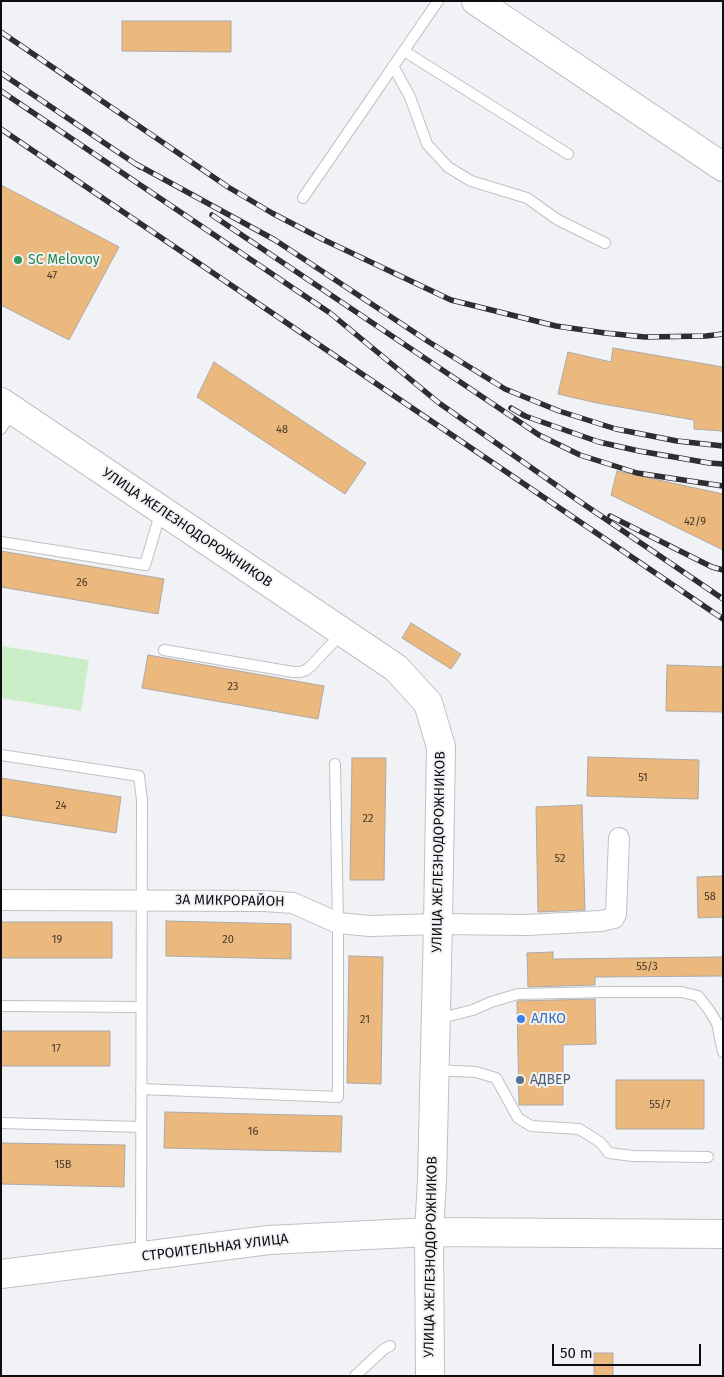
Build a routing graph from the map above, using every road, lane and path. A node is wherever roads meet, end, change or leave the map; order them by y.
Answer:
1 (438, 1) edge
2 (476, 1) edge
3 (404, 51) junction
4 (394, 66) junction
5 (568, 154) dead end
6 (723, 167) edge
7 (303, 198) dead end
8 (605, 243) dead end
9 (5, 414) edge
10 (161, 510) junction
11 (1, 542) edge
12 (342, 632) junction
13 (164, 650) dead end
14 (1, 755) edge
15 (335, 764) dead end
16 (618, 838) dead end
17 (1, 900) edge
18 (140, 900) junction
19 (338, 923) junction
20 (438, 924) junction
21 (1, 1006) edge
22 (141, 1007) junction
23 (436, 1020) junction
24 (723, 1052) edge
25 (435, 1070) junction
26 (141, 1089) junction
27 (1, 1123) edge
28 (141, 1127) junction
29 (708, 1157) dead end
30 (429, 1232) junction
31 (723, 1234) edge
32 (141, 1256) junction
33 (1, 1274) edge
34 (390, 1346) dead end
35 (355, 1376) edge
36 (430, 1376) edge

1 - 3 lane
2 - 6 street
3 - 4 lane
3 - 5 lane
4 - 7 lane
4 - 8 lane
9 - 10 street, УЛИЦА ЖЕЛЕЗНОДОРОЖНИКОВ
10 - 11 lane
10 - 12 street, УЛИЦА ЖЕЛЕЗНОДОРОЖНИКОВ
12 - 13 lane
12 - 20 street, УЛИЦА ЖЕЛЕЗНОДОРОЖНИКОВ
14 - 18 lane
15 - 19 lane
16 - 20 street, 3А МИКРОРАЙОН
17 - 18 street, 3А МИКРОРАЙОН
18 - 19 street, 3А МИКРОРАЙОН
18 - 22 lane
19 - 20 street, 3А МИКРОРАЙОН
19 - 26 lane
20 - 23 street, УЛИЦА ЖЕЛЕЗНОДОРОЖНИКОВ
21 - 22 lane
22 - 26 lane
23 - 24 lane
23 - 25 street, УЛИЦА ЖЕЛЕЗНОДОРОЖНИКОВ
25 - 29 lane
25 - 30 street, УЛИЦА ЖЕЛЕЗНОДОРОЖНИКОВ
26 - 28 lane
27 - 28 lane
28 - 32 lane
30 - 31 street, СТРОИТЕЛЬНАЯ УЛИЦА
30 - 32 street, СТРОИТЕЛЬНАЯ УЛИЦА
30 - 36 street, УЛИЦА ЖЕЛЕЗНОДОРОЖНИКОВ
32 - 33 street, СТРОИТЕЛЬНАЯ УЛИЦА
34 - 35 lane

